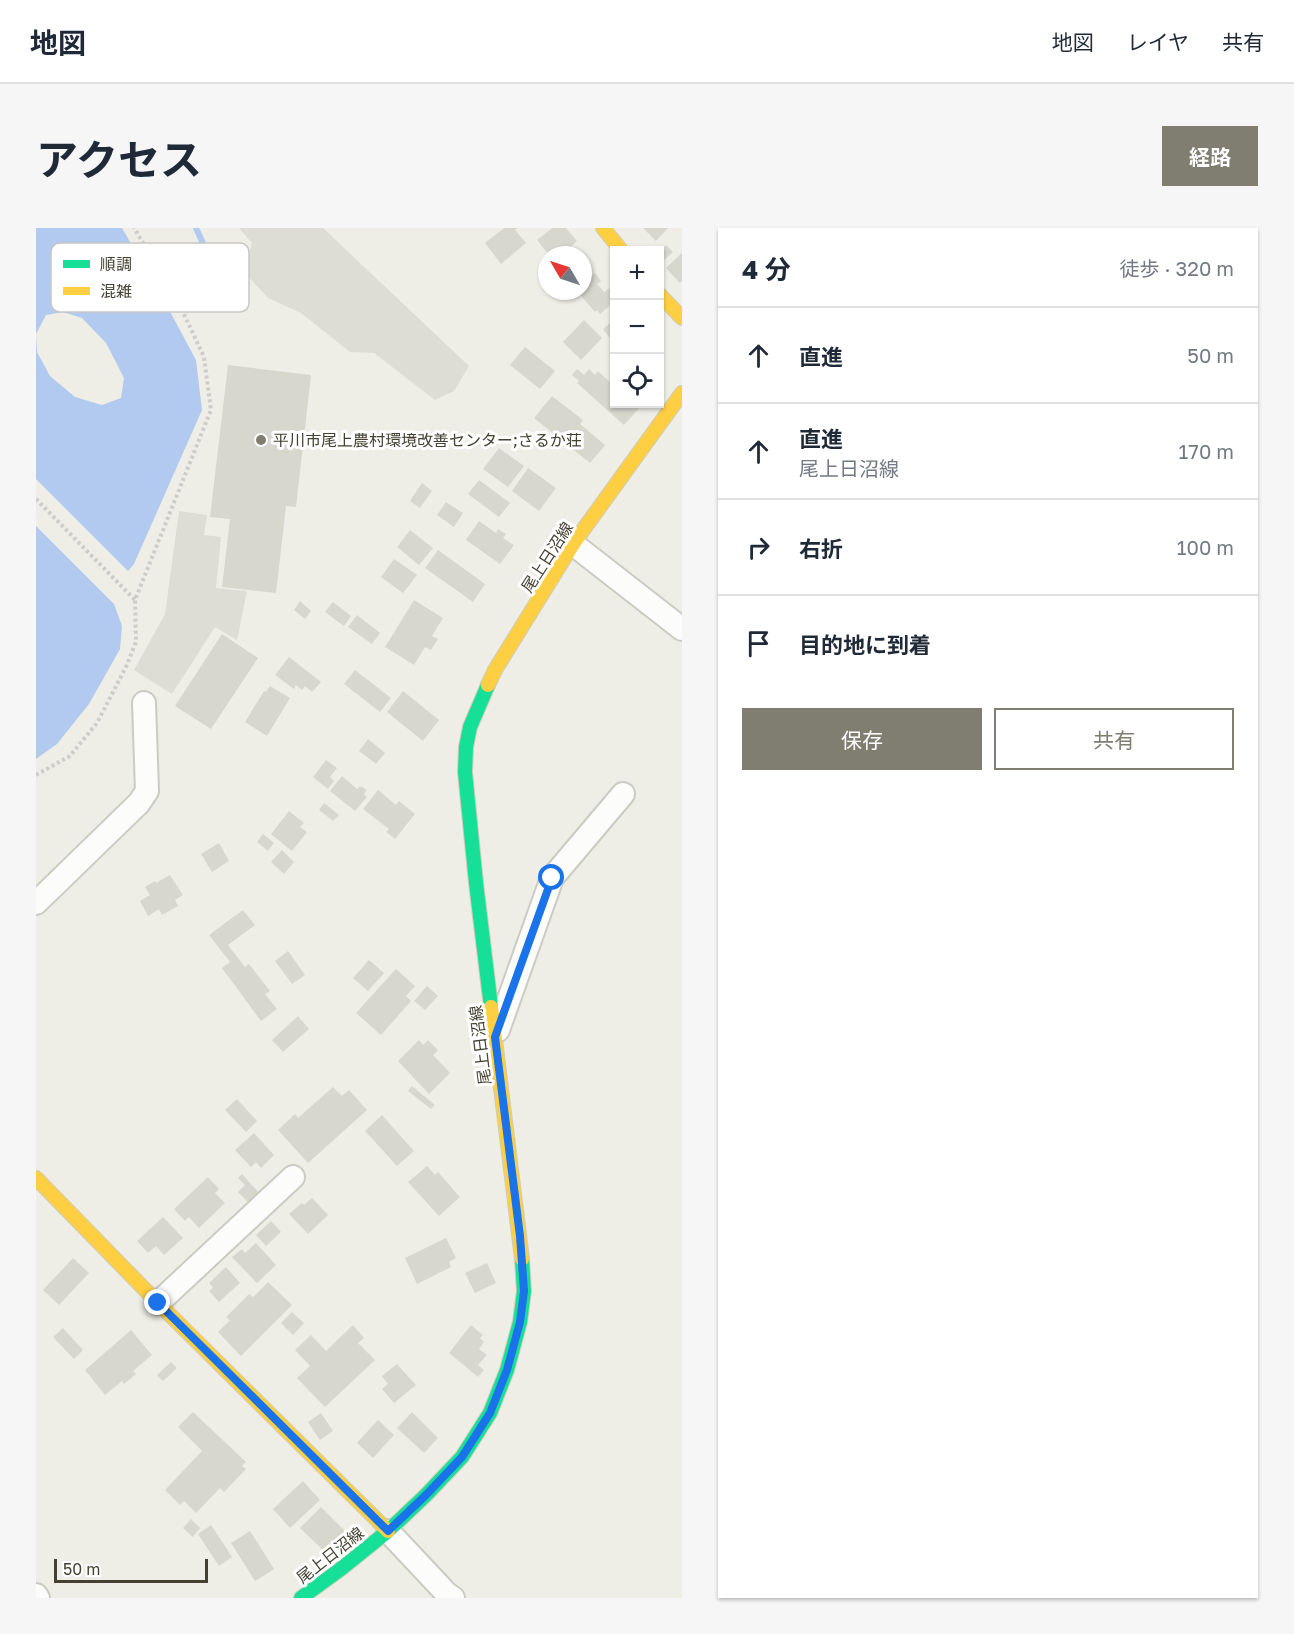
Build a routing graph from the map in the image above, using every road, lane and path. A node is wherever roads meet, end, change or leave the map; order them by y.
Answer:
1 (134, 228) edge
2 (603, 228) edge
3 (143, 243) edge
4 (618, 246) edge
5 (664, 299) edge
6 (183, 312) edge
7 (682, 318) edge
8 (682, 393) edge
9 (36, 499) edge
10 (573, 544) junction
11 (135, 600) junction
12 (682, 629) edge
13 (144, 703) dead end
14 (36, 776) edge
15 (622, 794) dead end
16 (36, 903) edge
17 (495, 1037) junction
18 (36, 1178) edge
19 (293, 1178) dead end
20 (158, 1303) junction
21 (388, 1531) junction
22 (301, 1598) edge
23 (453, 1598) edge

1 - 3 path
2 - 4 main road
5 - 7 main road
6 - 11 path
8 - 10 main road, 尾上日沼線
9 - 11 path
10 - 12 street
10 - 17 main road, 尾上日沼線
11 - 14 path
13 - 16 street
15 - 17 street
17 - 21 main road, 尾上日沼線
18 - 20 main road
19 - 20 street
20 - 21 main road
21 - 22 main road, 尾上日沼線
21 - 23 street

